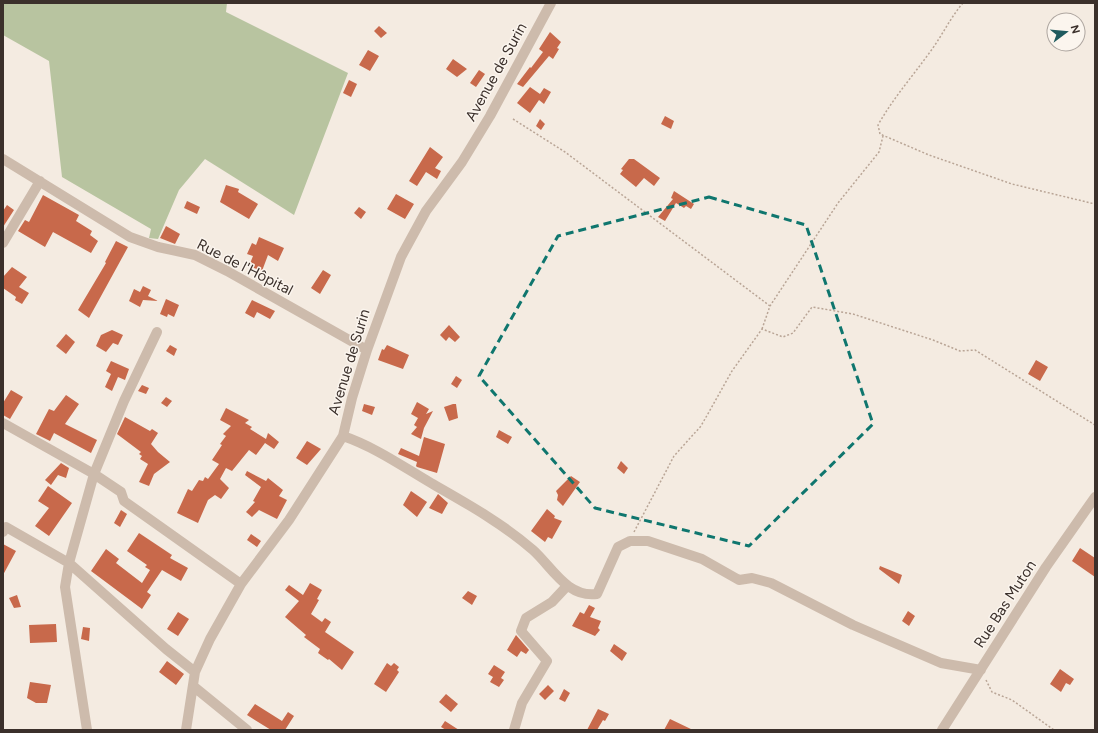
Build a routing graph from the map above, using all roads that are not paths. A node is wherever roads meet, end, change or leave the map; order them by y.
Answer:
1 (551, 3) edge
2 (3, 160) edge
3 (40, 182) junction
4 (3, 243) edge
5 (157, 332) dead end
6 (367, 350) junction
7 (3, 422) edge
8 (343, 436) junction
9 (94, 474) junction
10 (1095, 497) edge
11 (3, 532) edge
12 (69, 562) junction
13 (240, 584) junction
14 (567, 586) junction
15 (981, 670) junction
16 (195, 672) junction
17 (193, 686) junction
18 (87, 730) edge
19 (186, 730) edge
20 (247, 730) edge
21 (514, 730) edge
22 (942, 730) edge

1 - 6 street, Avenue de Surin
2 - 3 street, Rue de l'Hôpital
3 - 4 street
3 - 6 street, Rue de l'Hôpital
5 - 9 street
6 - 8 street, Avenue de Surin
7 - 9 street
8 - 13 street, Avenue de Surin
8 - 14 street
9 - 12 street
9 - 13 street
10 - 15 street, Rue Bas Muton
11 - 12 street
12 - 16 street
12 - 18 street
13 - 16 street, Avenue de Surin
14 - 15 street
14 - 21 street
15 - 22 street, Rue Bas Muton
16 - 17 street, Avenue de Surin
17 - 19 street, Avenue de Surin
17 - 20 street

